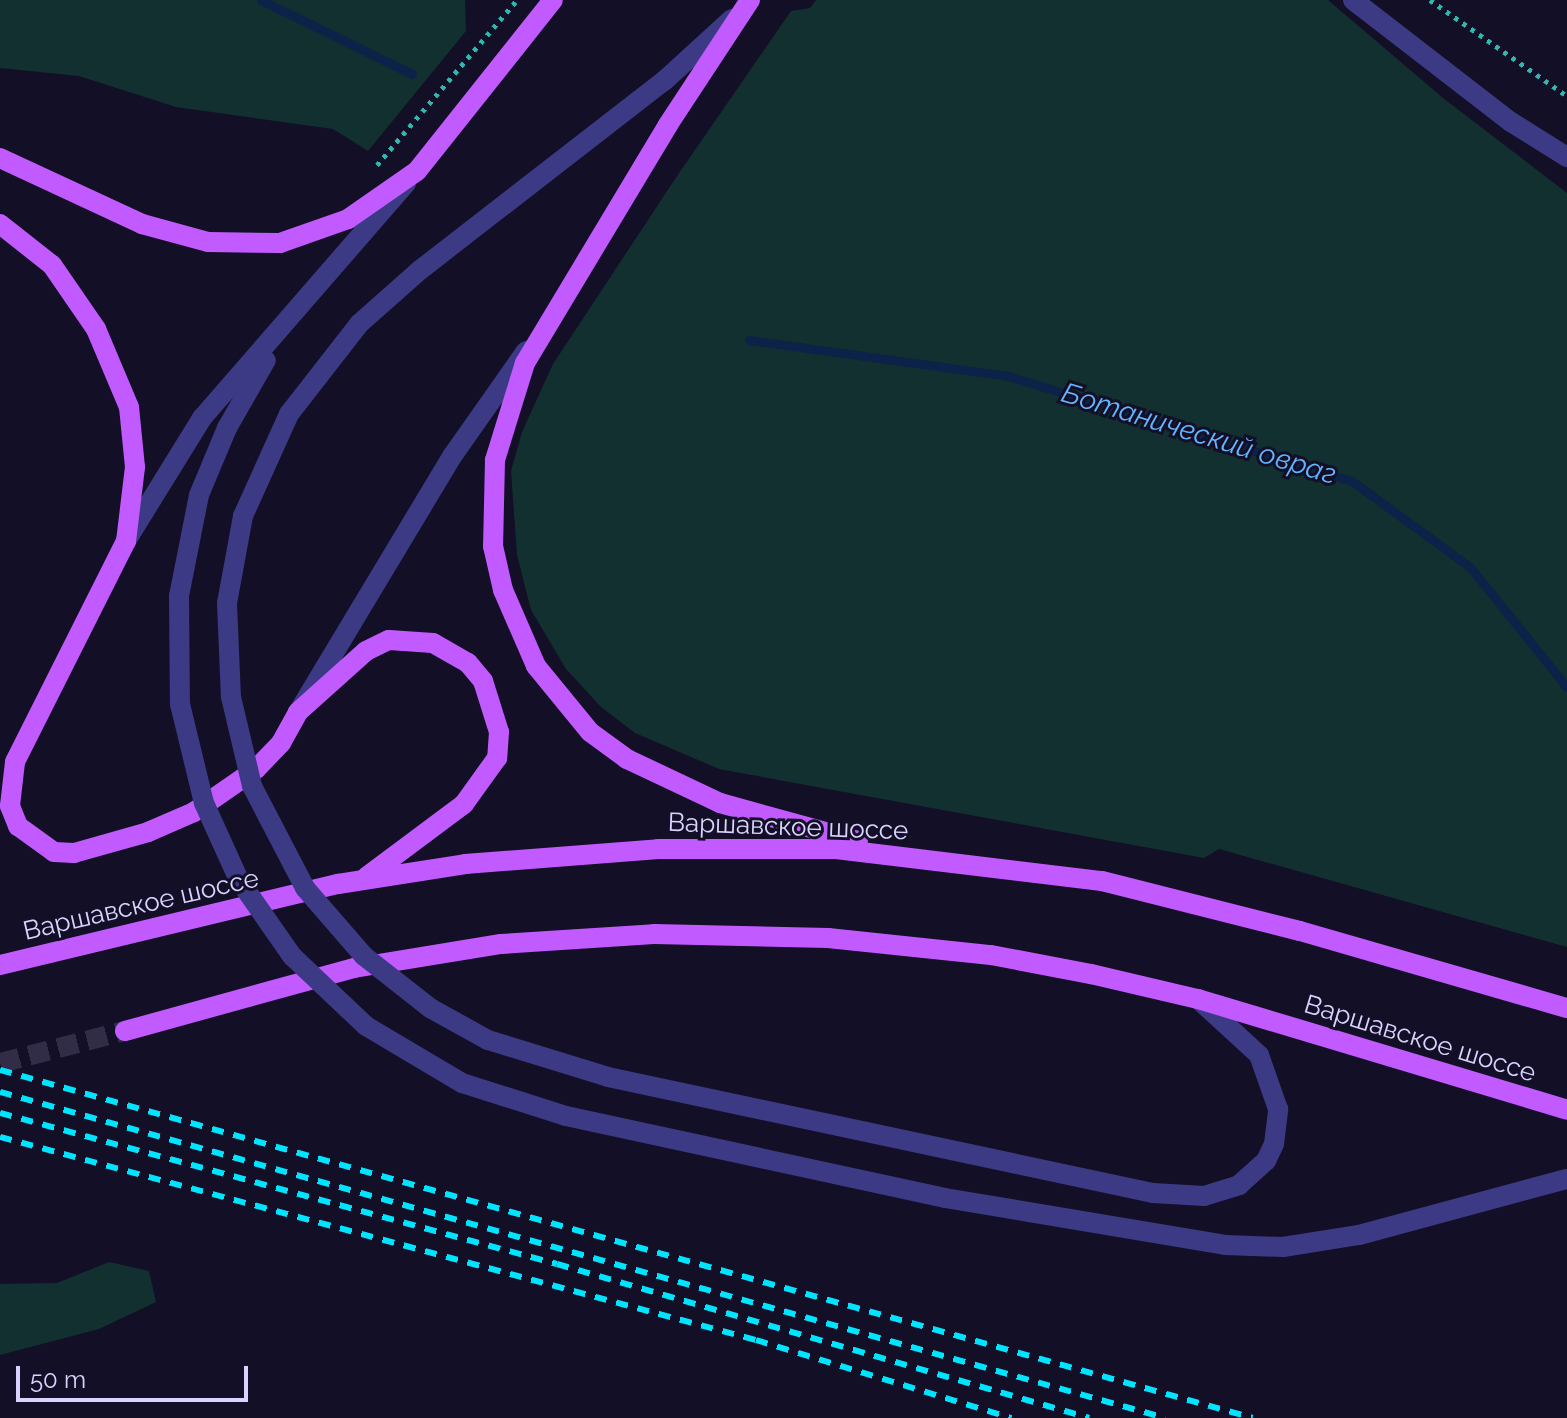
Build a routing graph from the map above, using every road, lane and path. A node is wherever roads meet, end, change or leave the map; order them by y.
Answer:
1 (517, 0) edge
2 (553, 0) edge
3 (750, 0) edge
4 (1353, 0) edge
5 (1430, 0) edge
6 (1567, 96) edge
7 (1567, 157) edge
8 (0, 158) edge
9 (373, 169) dead end
10 (417, 171) junction
11 (0, 224) edge
12 (302, 303) junction
13 (542, 328) junction
14 (126, 541) junction
15 (298, 712) junction
16 (916, 856) junction
17 (363, 879) junction
18 (0, 965) edge
19 (1198, 999) junction
20 (1567, 1008) edge
21 (125, 1031) tunnel mouth
22 (1567, 1110) edge
23 (1567, 1179) edge

1 - 9 path
2 - 10 main road
3 - 13 main road
3 - 19 street, bridge
4 - 7 street
5 - 6 path
8 - 10 main road
10 - 12 street
11 - 14 main road
12 - 14 street
12 - 23 street, bridge
13 - 15 street
13 - 16 main road
14 - 15 main road
15 - 17 main road
16 - 17 main road, Варшавское шоссе
16 - 20 main road, Варшавское шоссе
17 - 18 main road, Варшавское шоссе
19 - 21 main road, Варшавское шоссе
19 - 22 main road, Варшавское шоссе

